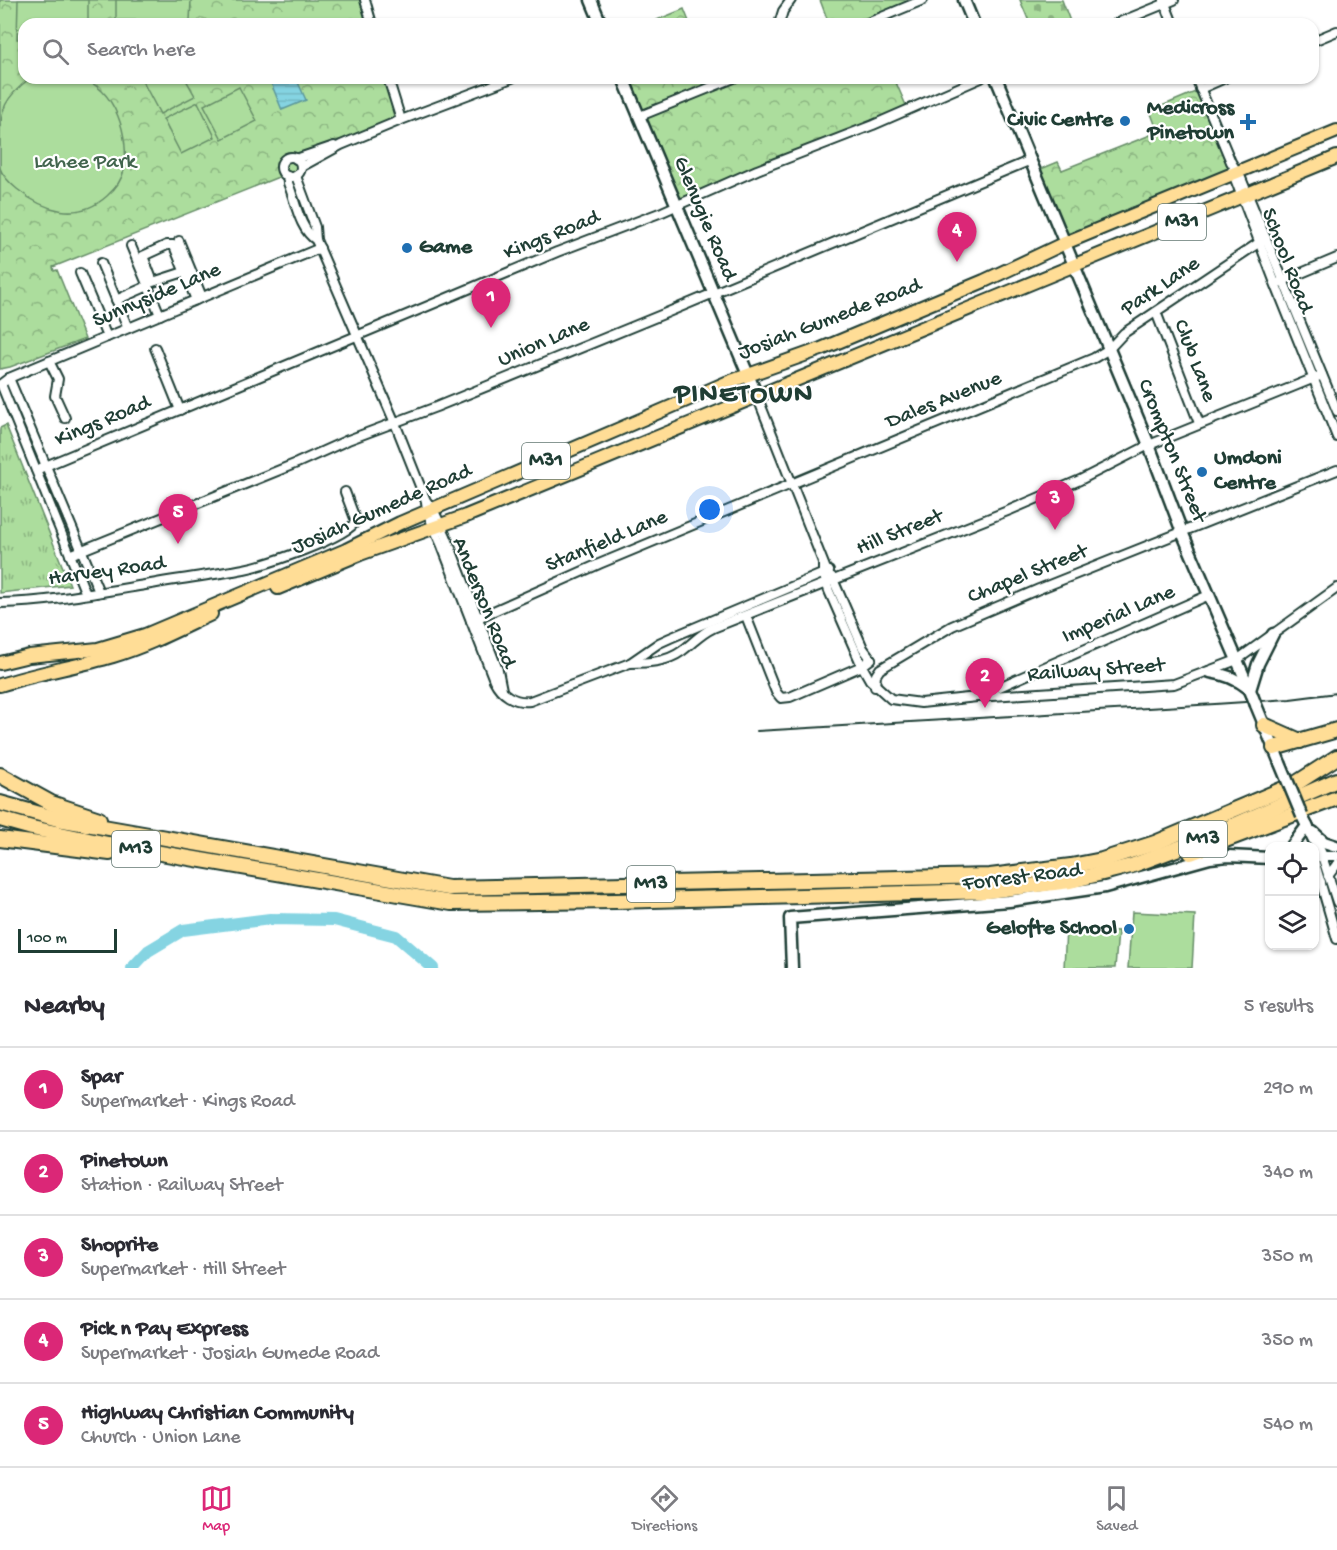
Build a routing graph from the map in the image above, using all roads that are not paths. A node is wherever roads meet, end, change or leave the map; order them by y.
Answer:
1 (365, 0) edge
2 (591, 0) edge
3 (791, 0) edge
4 (923, 0) edge
5 (964, 0) edge
6 (1174, 0) edge
7 (1164, 2) edge
8 (370, 18) edge
9 (598, 18) edge
10 (781, 18) edge
11 (880, 18) edge
12 (972, 18) edge
13 (1128, 18) edge
14 (1171, 18) edge
15 (1337, 31) edge
16 (1319, 38) edge
17 (390, 84) edge
18 (496, 84) edge
19 (626, 84) edge
20 (719, 84) edge
21 (967, 84) edge
22 (999, 84) edge
23 (1198, 84) edge
24 (1210, 84) edge
25 (1200, 88) junction
26 (640, 116) junction
27 (401, 120) junction
28 (1337, 131) edge
29 (341, 145) junction
30 (1337, 157) edge
31 (296, 159) junction
32 (1031, 160) junction
33 (301, 168) junction
34 (1234, 169) junction
35 (291, 176) junction
36 (1245, 196) junction
37 (676, 206) junction
38 (1263, 239) junction
39 (179, 240) dead end
40 (1065, 243) junction
41 (318, 244) junction
42 (131, 246) dead end
43 (1337, 258) edge
44 (101, 263) dead end
45 (1075, 266) junction
46 (184, 272) junction
47 (80, 273) dead end
48 (1284, 281) junction
49 (1275, 283) junction
50 (148, 286) junction
51 (713, 293) junction
52 (199, 299) junction
53 (116, 300) junction
54 (1156, 312) junction
55 (160, 315) junction
56 (128, 328) junction
57 (107, 337) junction
58 (358, 337) junction
59 (155, 348) dead end
60 (1109, 349) junction
61 (49, 361) junction
62 (748, 375) junction
63 (1322, 375) junction
64 (9, 378) junction
65 (1312, 378) junction
66 (1, 384) edge
67 (757, 396) junction
68 (180, 410) junction
69 (1337, 411) edge
70 (65, 418) dead end
71 (395, 423) junction
72 (1199, 423) junction
73 (1337, 437) edge
74 (1149, 445) junction
75 (46, 466) junction
76 (36, 470) junction
77 (1337, 470) edge
78 (792, 484) junction
79 (345, 492) dead end
80 (429, 507) junction
81 (438, 527) junction
82 (1182, 532) junction
83 (82, 551) junction
84 (70, 555) junction
85 (826, 572) junction
86 (830, 582) junction
87 (1337, 588) edge
88 (99, 592) junction
89 (86, 594) junction
90 (1209, 595) junction
91 (0, 603) edge
92 (746, 616) junction
93 (474, 619) junction
94 (1273, 634) junction
95 (659, 643) junction
96 (667, 659) junction
97 (871, 659) junction
98 (1237, 660) junction
99 (892, 661) junction
100 (0, 663) edge
101 (630, 663) junction
102 (862, 666) junction
103 (1210, 672) junction
104 (0, 685) edge
105 (875, 687) junction
106 (502, 692) joint
107 (1251, 692) junction
108 (977, 697) junction
109 (1263, 721) junction
110 (1337, 730) edge
111 (1300, 741) junction
112 (1274, 748) junction
113 (1337, 757) edge
114 (1337, 764) edge
115 (0, 774) edge
116 (1335, 781) edge
117 (1295, 784) junction
118 (1337, 798) edge
119 (0, 803) edge
120 (0, 819) edge
121 (1304, 821) junction
122 (0, 839) edge
123 (1294, 842) edge
124 (1313, 842) edge
125 (1319, 850) edge
126 (1336, 850) edge
127 (1265, 856) edge
128 (287, 860) junction
129 (1337, 864) edge
130 (240, 868) junction
131 (1321, 878) edge
132 (1070, 881) junction
133 (1337, 902) edge
134 (809, 916) junction
135 (790, 935) junction
136 (1337, 939) edge
137 (792, 968) edge

1 - 8 street
2 - 9 street
3 - 10 street
4 - 11 street
5 - 12 street
6 - 7 street
7 - 13 street
7 - 14 street
15 - 16 street
17 - 27 street
18 - 27 street
19 - 26 street, Glenugie Road
20 - 26 street
21 - 37 street, Kings Road
22 - 32 street, Crompton Street
23 - 25 street, School Road
24 - 25 street
25 - 34 street, School Road
26 - 37 street, Glenugie Road
27 - 29 street
28 - 34 main road, Josiah Gumede Road / M31
29 - 31 street
29 - 33 street
30 - 36 main road, Josiah Gumede Road / M31
31 - 33 street
31 - 35 street
32 - 40 street, Crompton Street
32 - 51 street, Union Lane
33 - 35 street
34 - 36 street, School Road
34 - 40 main road, Josiah Gumede Road / M31
35 - 41 street, Anderson Road
36 - 38 street, School Road
36 - 45 main road, Josiah Gumede Road / M31
37 - 51 street, Glenugie Road
37 - 58 street, Kings Road
38 - 48 street, School Road
38 - 49 street, School Road
38 - 54 street, Park Lane
39 - 52 street
40 - 45 street, Crompton Street
40 - 62 main road, Josiah Gumede Road / M31
41 - 52 street, Sunnyside Lane
41 - 58 street, Anderson Road
42 - 50 street
43 - 48 street
44 - 53 street
45 - 60 street, Crompton Street
45 - 67 main road, Josiah Gumede Road / M31
46 - 46 street
46 - 52 street
47 - 57 street
48 - 49 street
48 - 63 street, School Road
49 - 65 street, School Road
50 - 53 street
50 - 55 street
51 - 62 street, Glenugie Road
51 - 71 street, Union Lane
52 - 55 street, Sunnyside Lane
53 - 56 street
54 - 60 street, Park Lane
54 - 72 street, Club Lane
55 - 56 street, Sunnyside Lane
56 - 57 street, Sunnyside Lane
57 - 61 street, Sunnyside Lane
58 - 68 street, Kings Road
58 - 71 street, Anderson Road
59 - 68 street
60 - 74 street, Crompton Street
60 - 78 street, Dales Avenue
61 - 64 street, Sunnyside Lane
61 - 70 street
62 - 67 street, Glenugie Road
62 - 80 main road, Josiah Gumede Road / M31
63 - 65 street, Hill Street
63 - 69 street, School Road
64 - 66 street, Sunnyside Lane
64 - 75 street
65 - 72 street, Hill Street
65 - 73 street, School Road
66 - 76 street
67 - 78 street
67 - 81 main road, Josiah Gumede Road / M31
68 - 75 street, Kings Road
71 - 80 street, Anderson Road
71 - 83 street, Union Lane
72 - 74 street, Hill Street
74 - 82 street, Crompton Street
74 - 86 street, Hill Street
75 - 76 street, Kings Road
75 - 83 street
76 - 84 street
77 - 82 street, Chapel Street
78 - 85 street
78 - 93 street, Stanfield Lane
79 - 88 street, Harvey Road
80 - 81 street, Anderson Road
80 - 100 main road, Josiah Gumede Road / M31
81 - 93 street, Anderson Road
81 - 104 main road, Josiah Gumede Road / M31
82 - 90 street, Crompton Street
82 - 99 street, Chapel Street
83 - 84 street, Union Lane
83 - 88 street
84 - 89 street
85 - 86 street
85 - 95 street, Hill Street
86 - 92 street, Hill Street
86 - 97 street
86 - 102 street, Railway Street
87 - 94 street, Railway Street
88 - 89 street, Harvey Road
89 - 91 street, Harvey Road
90 - 98 street, Crompton Street
90 - 108 street, Imperial Lane
92 - 96 street, Hill Street
92 - 102 street
93 - 106 street, Anderson Road
94 - 98 street, Railway Street
94 - 107 street
95 - 96 street
95 - 101 street, Hill Street
96 - 101 street, Hill Street
97 - 99 street
97 - 102 street
98 - 103 street, Railway Street
98 - 107 street, Crompton Street
99 - 105 street, Chapel Street
101 - 106 street, Hill Street
102 - 105 street, Railway Street
103 - 107 street
103 - 108 street, Railway Street
105 - 108 street, Railway Street
107 - 109 street, Crompton Street, bridge
109 - 111 highway
109 - 112 street, Crompton Street
110 - 111 highway
111 - 112 highway
112 - 121 street, Crompton Street, bridge
113 - 117 highway
114 - 117 highway, M13
115 - 128 highway
116 - 132 highway, M13
117 - 128 highway, M13
118 - 132 highway
119 - 128 highway, M13
120 - 130 highway, M13
121 - 123 street
121 - 124 street, Crompton Street
121 - 126 street
122 - 130 highway
125 - 126 street
127 - 134 street, Forrest Road
129 - 131 street
130 - 132 highway, M13
131 - 133 street
131 - 136 street
134 - 135 street
134 - 135 street, Forrest Road
135 - 137 street

